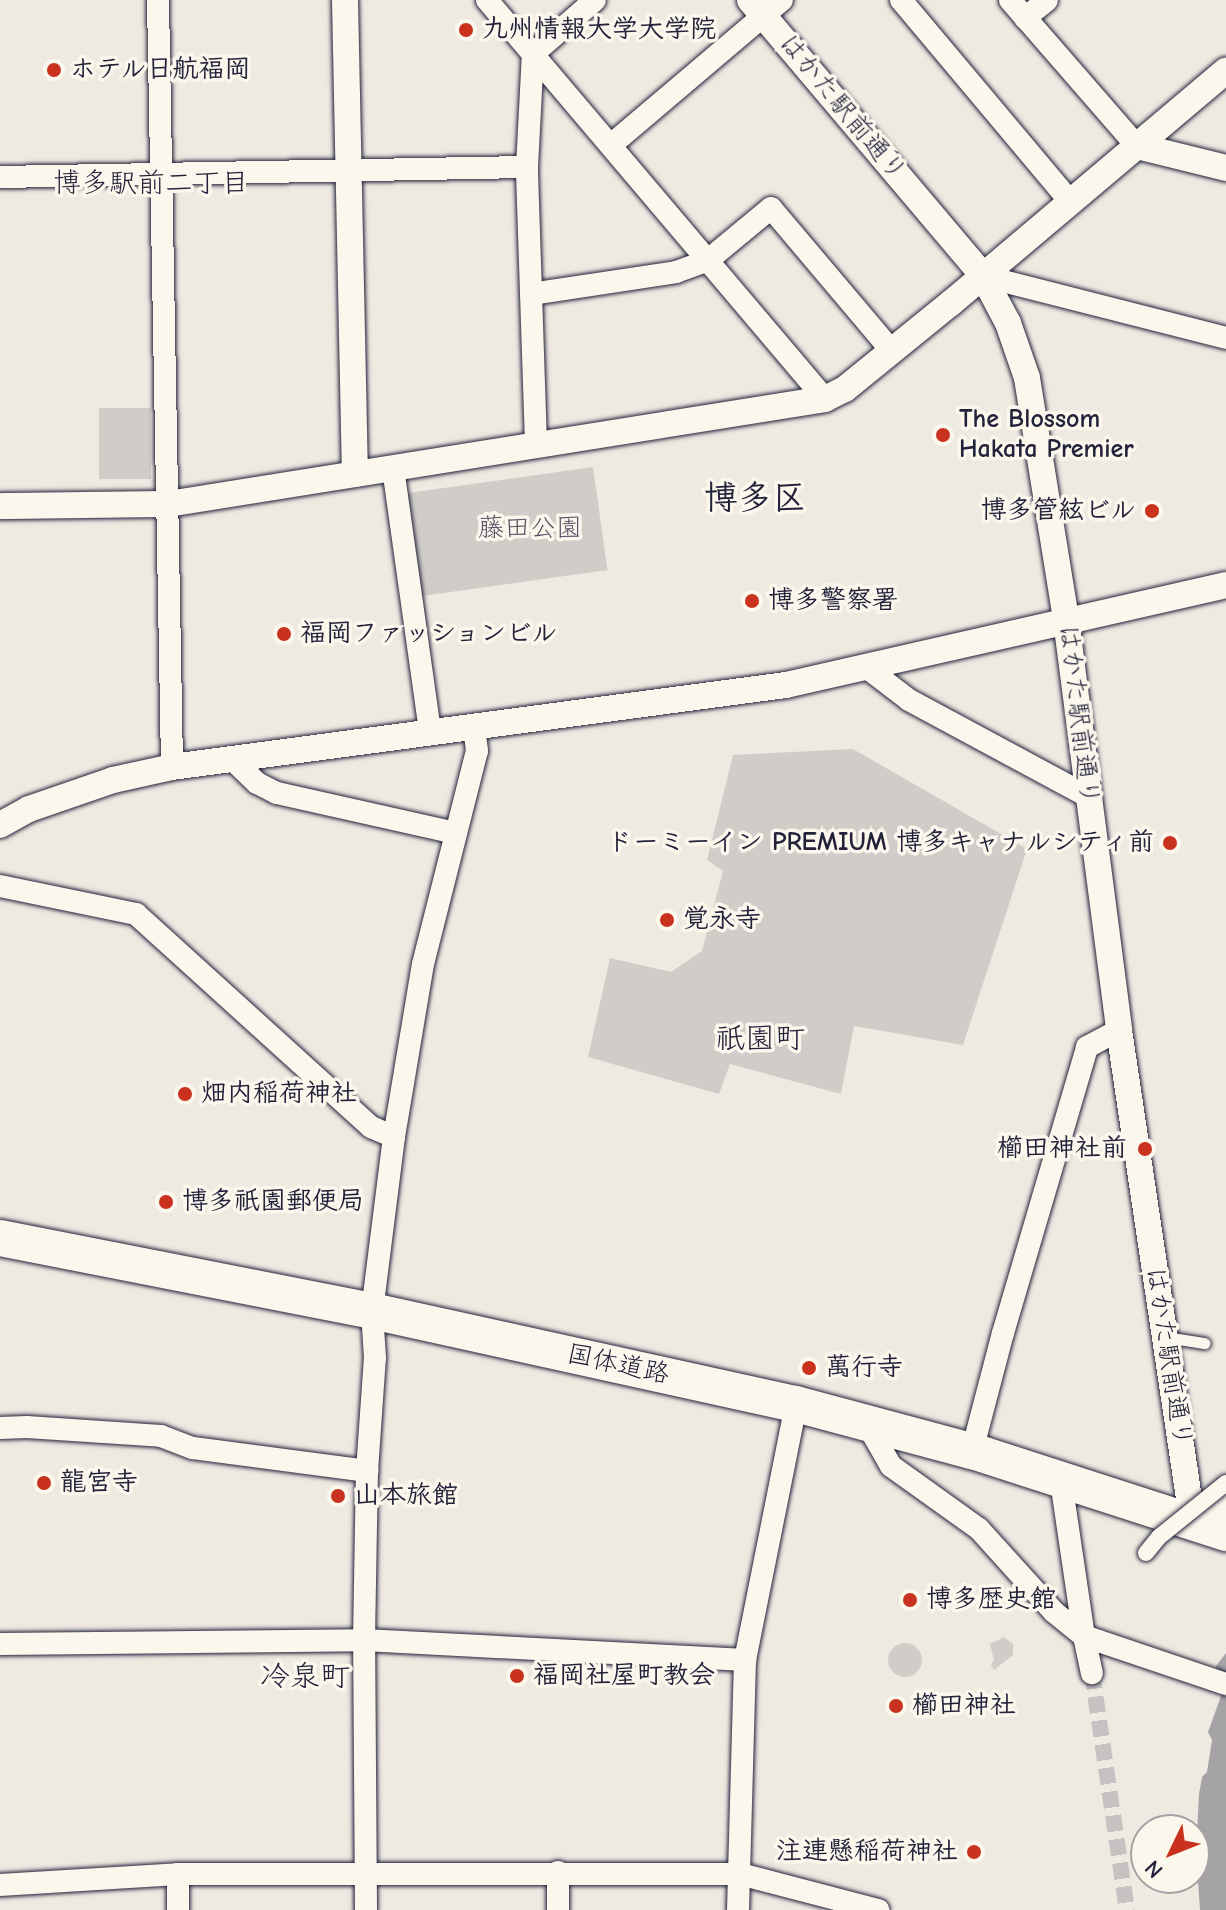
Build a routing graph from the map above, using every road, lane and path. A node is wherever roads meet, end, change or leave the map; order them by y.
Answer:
1 (158, 0) edge
2 (345, 0) edge
3 (487, 0) edge
4 (595, 0) edge
5 (901, 0) edge
6 (1010, 0) edge
7 (1047, 0) edge
8 (765, 5) edge
9 (1025, 18) junction
10 (533, 54) junction
11 (1226, 71) edge
12 (611, 145) junction
13 (1137, 146) junction
14 (527, 167) junction
15 (1226, 168) edge
16 (348, 172) junction
17 (161, 175) junction
18 (0, 177) edge
19 (1069, 200) junction
20 (707, 261) junction
21 (983, 276) junction
22 (531, 294) junction
23 (1226, 338) edge
24 (891, 350) junction
25 (825, 399) junction
26 (536, 444) junction
27 (393, 468) junction
28 (355, 474) junction
29 (168, 504) junction
30 (0, 506) edge
31 (1226, 585) edge
32 (1066, 620) junction
33 (866, 667) junction
34 (474, 725) junction
35 (430, 730) junction
36 (231, 758) junction
37 (172, 767) junction
38 (1089, 797) junction
39 (0, 825) edge
40 (456, 833) junction
41 (0, 886) edge
42 (1119, 1030) junction
43 (394, 1137) junction
44 (0, 1238) edge
45 (372, 1311) junction
46 (1165, 1336) junction
47 (1205, 1343) dead end
48 (796, 1404) junction
49 (867, 1424) junction
50 (0, 1428) edge
51 (972, 1451) junction
52 (367, 1471) junction
53 (1061, 1481) junction
54 (1226, 1483) edge
55 (1226, 1502) edge
56 (1192, 1520) junction
57 (1226, 1533) edge
58 (1146, 1553) dead end
59 (1084, 1636) junction
60 (364, 1640) junction
61 (0, 1644) edge
62 (745, 1660) junction
63 (1092, 1673) tunnel mouth
64 (1222, 1682) edge
65 (558, 1872) junction
66 (178, 1874) junction
67 (366, 1874) junction
68 (740, 1874) junction
69 (0, 1885) edge
70 (178, 1910) edge
71 (366, 1910) edge
72 (558, 1910) edge
73 (738, 1910) edge
74 (878, 1910) edge

1 - 17 street
2 - 16 street
3 - 10 street
4 - 10 street
5 - 19 street
6 - 9 street
7 - 9 street
8 - 12 street
8 - 21 street, はかた駅前通り
9 - 13 street
10 - 12 street
10 - 14 street
11 - 13 street
12 - 20 street
13 - 15 street
13 - 19 street
14 - 16 street
14 - 22 street
16 - 17 street
16 - 28 street
17 - 18 street
17 - 29 street
19 - 21 street
20 - 22 street
20 - 24 street
20 - 25 street
21 - 23 street
21 - 24 street
21 - 32 street, はかた駅前通り
22 - 26 street
24 - 25 street
25 - 26 street
26 - 27 street
27 - 28 street
27 - 35 street
28 - 29 street
29 - 30 street
29 - 37 street
31 - 32 street
32 - 33 street
32 - 38 street, はかた駅前通り
33 - 34 street
33 - 38 street
34 - 35 street
34 - 40 street
35 - 36 street
36 - 37 street
36 - 40 street
37 - 39 street
38 - 42 street, はかた駅前通り
40 - 43 street
41 - 43 street
42 - 46 street, はかた駅前通り
42 - 51 street
43 - 45 street
44 - 45 highway, 国体道路
45 - 48 highway, 国体道路
45 - 52 street
46 - 47 lane
46 - 56 street, はかた駅前通り
48 - 49 highway, 国体道路
48 - 62 street
49 - 51 highway, 国体道路
49 - 59 street
50 - 52 street
51 - 53 highway, 国体道路
52 - 60 street
53 - 56 highway, 国体道路
53 - 59 street
54 - 58 street, bridge
55 - 56 street
56 - 57 highway, 国体道路
59 - 63 street
59 - 64 street
60 - 61 street
60 - 62 street
60 - 67 street
62 - 68 street
65 - 67 street
65 - 68 street
65 - 72 street
66 - 67 street
66 - 69 street
66 - 70 street
67 - 71 street
68 - 73 street
68 - 74 street

